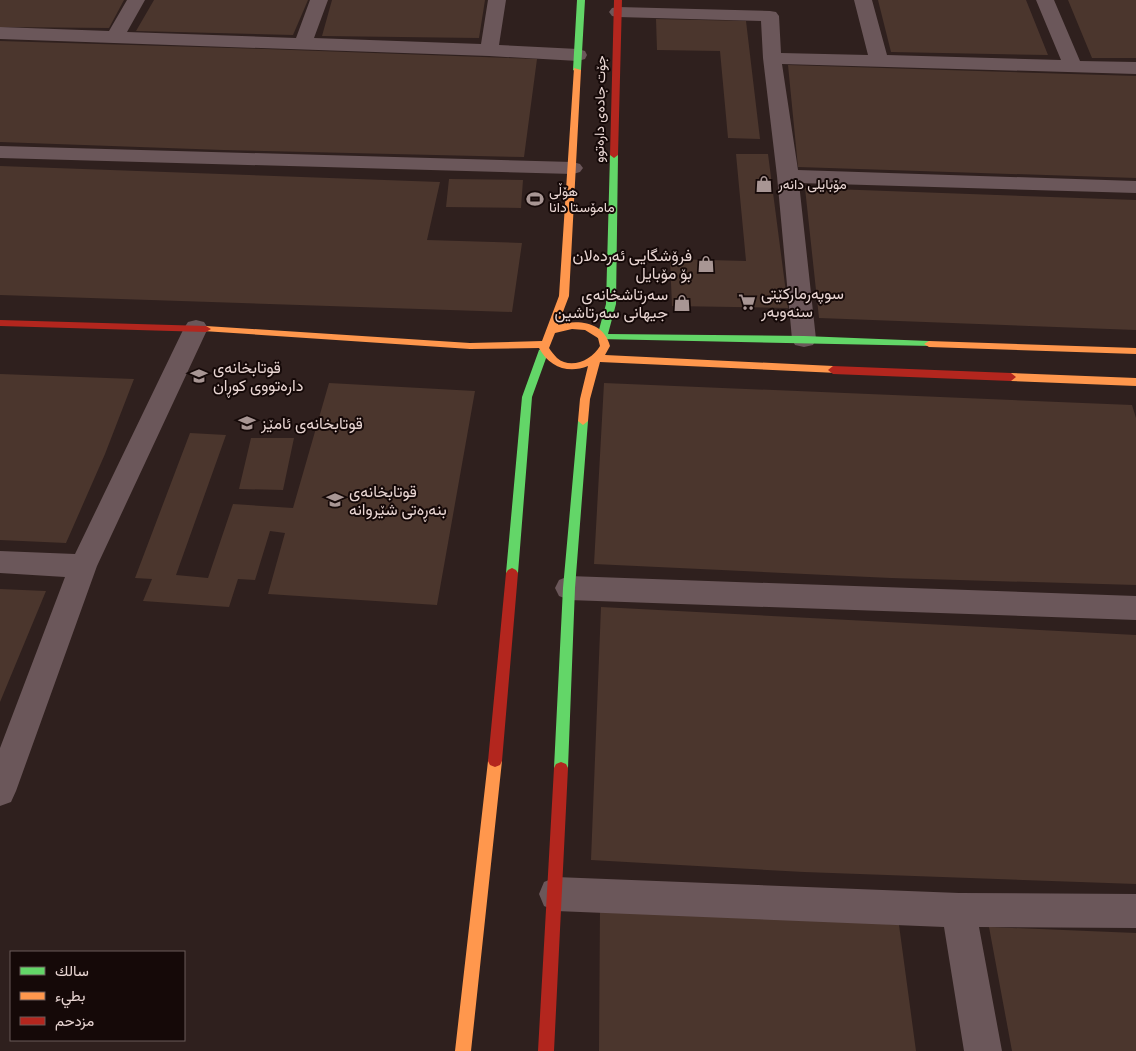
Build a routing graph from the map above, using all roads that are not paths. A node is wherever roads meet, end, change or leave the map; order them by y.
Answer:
1 (136, 0) edge
2 (319, 0) edge
3 (498, 0) edge
4 (581, 0) edge
5 (863, 0) edge
6 (1045, 0) edge
7 (618, 6) edge
8 (0, 33) edge
9 (115, 37) junction
10 (303, 44) junction
11 (488, 50) junction
12 (578, 55) junction
13 (772, 58) junction
14 (879, 61) junction
15 (1072, 66) junction
16 (1136, 68) edge
17 (0, 152) edge
18 (573, 168) junction
19 (788, 176) junction
20 (1136, 187) edge
21 (0, 322) edge
22 (196, 328) junction
23 (551, 331) junction
24 (602, 337) junction
25 (804, 339) junction
26 (544, 347) junction
27 (1136, 351) edge
28 (597, 359) junction
29 (1136, 382) edge
30 (0, 562) edge
31 (83, 566) junction
32 (570, 588) junction
33 (1136, 608) edge
34 (0, 791) edge
35 (556, 894) junction
36 (959, 910) junction
37 (1136, 911) edge
38 (463, 1051) edge
39 (546, 1051) edge
40 (983, 1051) edge

1 - 9 street
2 - 10 street
3 - 11 street
4 - 12 main road, جۆت جادەی دارەتوو
5 - 14 street
6 - 15 street
7 - 13 street
7 - 24 main road, جۆت جادەی دارەتوو
8 - 9 street
9 - 10 street
10 - 11 street
11 - 12 street
12 - 18 main road, جۆت جادەی دارەتوو
13 - 14 street
13 - 19 street
14 - 15 street
15 - 16 street
17 - 18 street
18 - 23 main road, جۆت جادەی دارەتوو
19 - 20 street
19 - 25 street
21 - 22 main road
22 - 26 main road
22 - 31 street
23 - 24 main road
23 - 26 main road
24 - 25 main road
24 - 28 main road
25 - 27 main road
26 - 28 main road
26 - 38 main road
28 - 29 main road
28 - 32 main road
30 - 31 street
31 - 34 street
32 - 33 street
32 - 35 main road
35 - 36 street
35 - 39 main road
36 - 37 street
36 - 40 street

